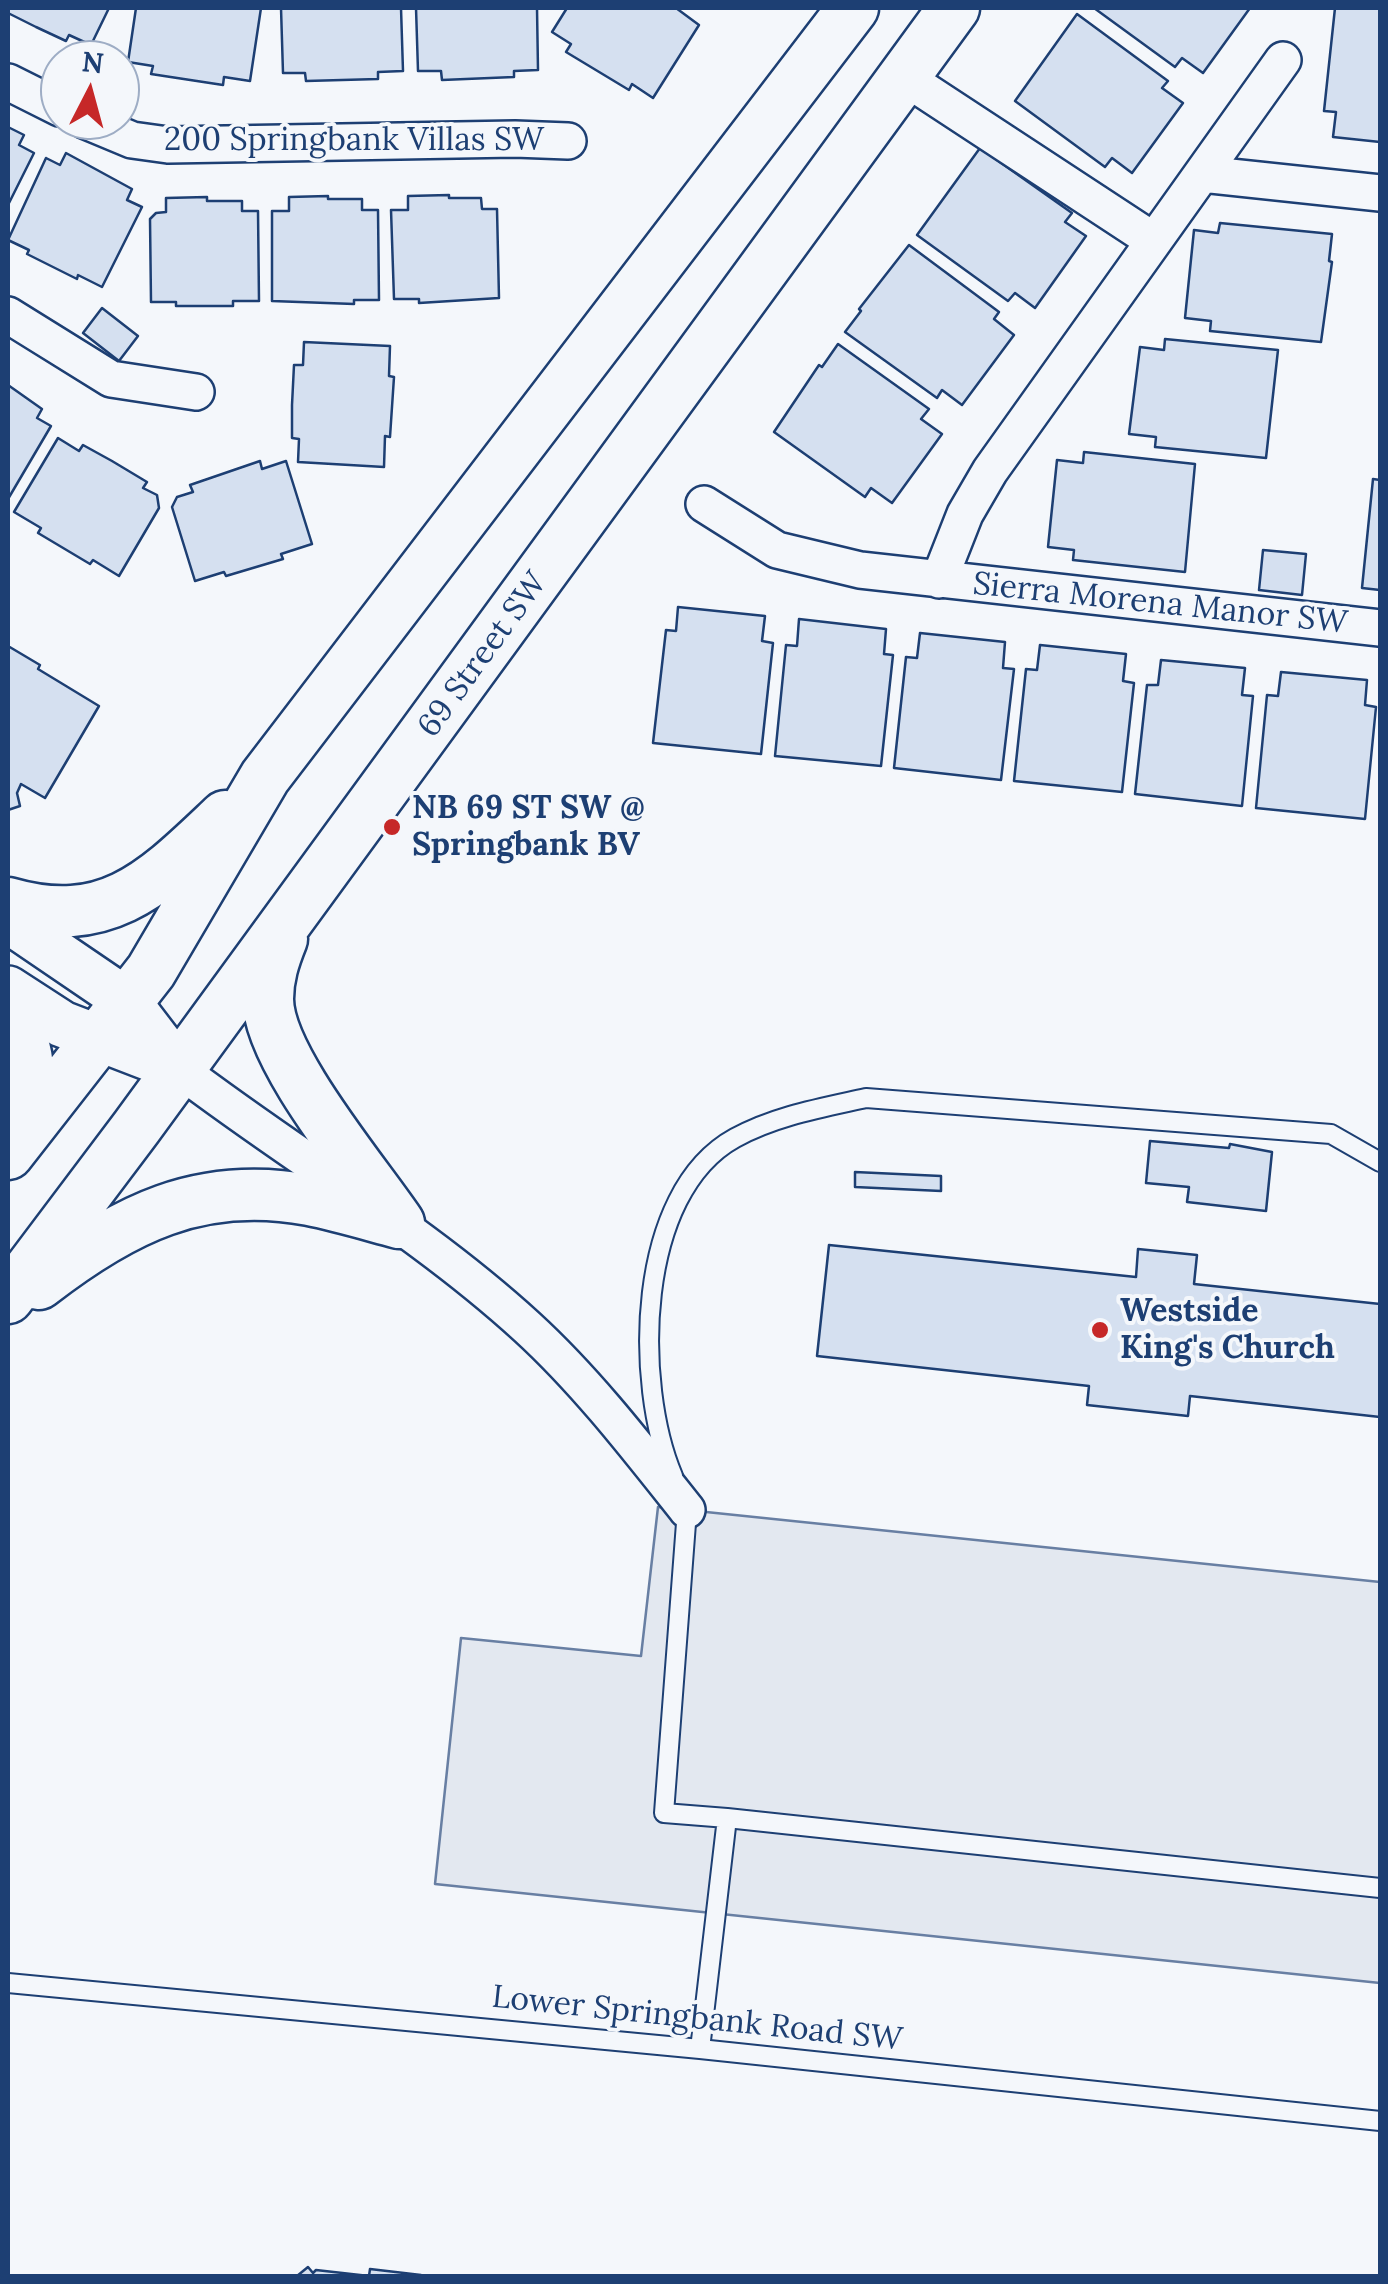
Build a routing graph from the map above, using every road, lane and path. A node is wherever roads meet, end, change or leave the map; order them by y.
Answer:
1 (852, 8) edge
2 (954, 8) edge
3 (1283, 60) dead end
4 (904, 77) junction
5 (8, 82) edge
6 (40, 98) edge
7 (132, 140) edge
8 (568, 141) dead end
9 (1202, 174) junction
10 (1380, 193) edge
11 (1154, 241) junction
12 (8, 315) edge
13 (196, 392) dead end
14 (704, 504) dead end
15 (938, 580) junction
16 (1380, 628) edge
17 (264, 778) junction
18 (8, 903) edge
19 (291, 916) junction
20 (8, 920) edge
21 (8, 988) edge
22 (8, 1015) edge
23 (112, 1020) junction
24 (178, 1069) junction
25 (12, 1147) edge
26 (1380, 1162) edge
27 (398, 1222) junction
28 (8, 1298) edge
29 (8, 1308) edge
30 (687, 1510) junction
31 (726, 1818) junction
32 (1380, 1888) edge
33 (8, 1984) edge
34 (700, 2048) junction
35 (1380, 2120) edge

1 - 17 main road
2 - 4 main road, 69 Street SW
3 - 9 street, Sierra Morena Manor SW
4 - 11 street
4 - 19 main road, 69 Street SW
5 - 6 street
7 - 8 street, 200 Springbank Villas SW
9 - 10 street
9 - 11 street, Sierra Morena Manor SW
11 - 15 street, Sierra Morena Manor SW
12 - 13 street
14 - 15 street, Sierra Morena Manor SW
15 - 16 street, Sierra Morena Manor SW
17 - 18 main road
17 - 23 main road
19 - 24 main road, 69 Street SW
19 - 27 main road
20 - 23 street
21 - 23 street
22 - 25 main road
23 - 24 street
23 - 25 main road
24 - 27 street
24 - 28 main road, 69 Street SW
26 - 30 lane
27 - 29 main road
27 - 30 street
30 - 31 lane
31 - 32 lane
31 - 34 lane
33 - 34 lane, Lower Springbank Road SW
34 - 35 lane, Lower Springbank Road SW

